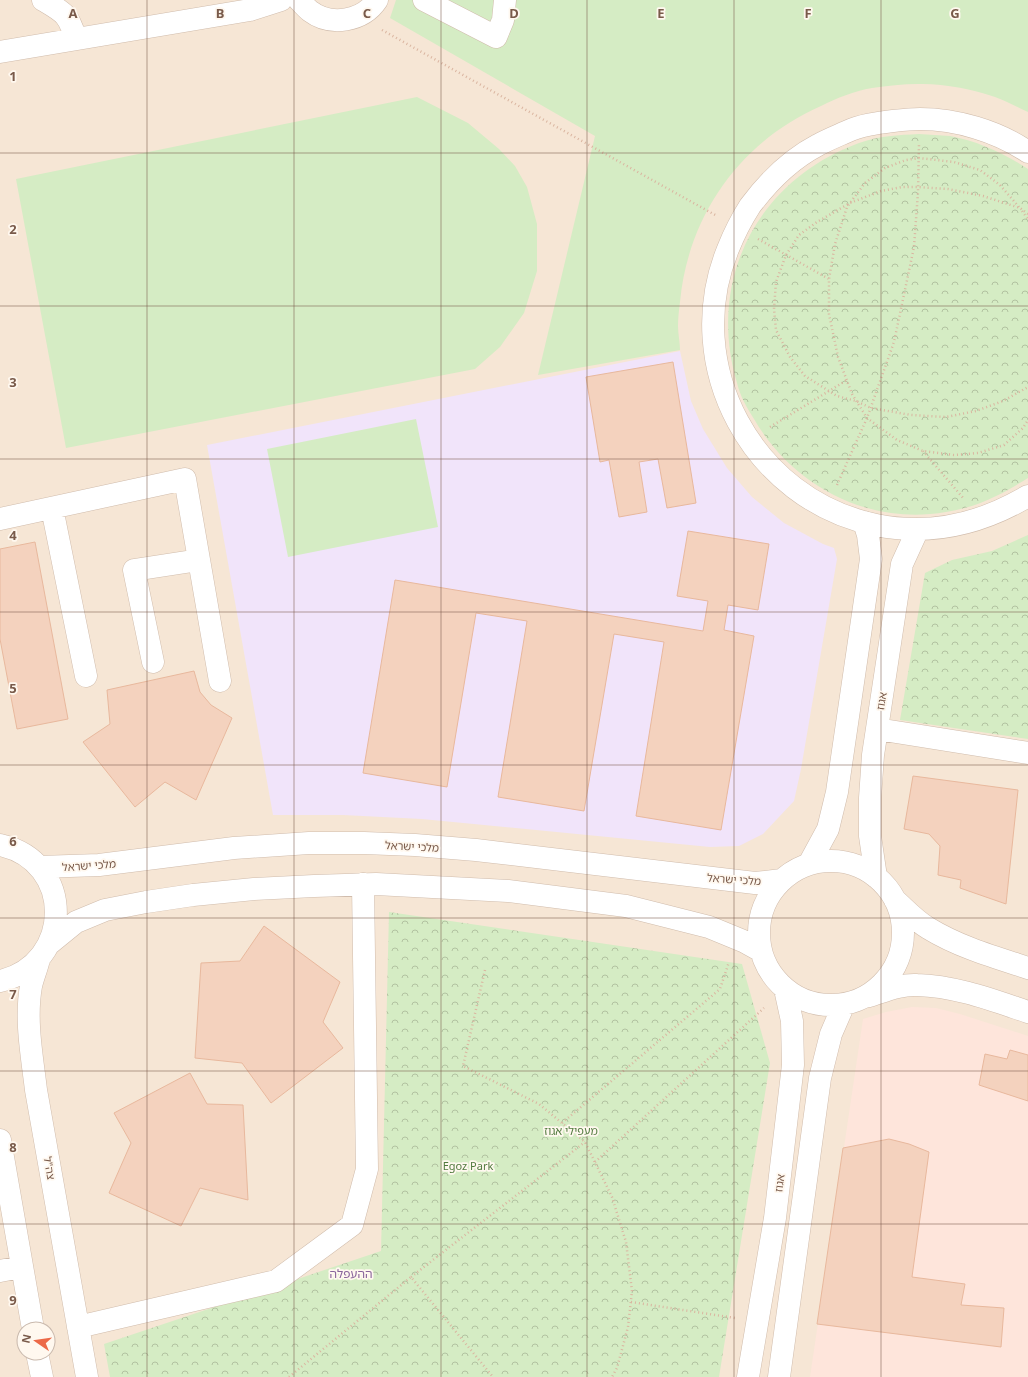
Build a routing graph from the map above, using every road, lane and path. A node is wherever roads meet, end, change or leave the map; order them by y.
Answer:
1 (43, 0) edge
2 (281, 0) edge
3 (299, 0) edge
4 (377, 0) edge
5 (504, 0) edge
6 (434, 2) edge
7 (358, 16) junction
8 (76, 39) junction
9 (0, 52) edge
10 (919, 119) junction
11 (1028, 152) edge
12 (919, 158) junction
13 (918, 187) junction
14 (850, 203) junction
15 (1020, 208) junction
16 (1028, 214) edge
17 (1028, 218) edge
18 (737, 228) junction
19 (786, 255) junction
20 (829, 279) junction
21 (846, 380) junction
22 (1028, 387) edge
23 (828, 391) junction
24 (856, 401) junction
25 (870, 408) junction
26 (867, 418) junction
27 (1028, 420) edge
28 (749, 439) junction
29 (923, 451) junction
30 (1028, 496) edge
31 (52, 508) junction
32 (827, 508) junction
33 (982, 518) junction
34 (0, 519) edge
35 (864, 522) junction
36 (918, 529) junction
37 (199, 560) junction
38 (152, 662) dead end
39 (86, 676) dead end
40 (220, 681) dead end
41 (877, 729) junction
42 (1028, 753) edge
43 (0, 830) edge
44 (6, 846) edge
45 (809, 864) junction
46 (40, 868) junction
47 (876, 877) junction
48 (782, 880) junction
49 (363, 884) junction
50 (895, 900) junction
51 (761, 951) junction
52 (44, 952) junction
53 (731, 956) dead end
54 (1028, 968) edge
55 (485, 970) dead end
56 (0, 981) edge
57 (785, 989) junction
58 (852, 1001) junction
59 (764, 1008) dead end
60 (1028, 1012) edge
61 (562, 1123) junction
62 (0, 1140) edge
63 (585, 1142) junction
64 (595, 1162) junction
65 (21, 1267) junction
66 (0, 1271) edge
67 (411, 1277) junction
68 (631, 1302) junction
69 (31, 1321) edge
70 (757, 1322) junction
71 (78, 1326) junction
72 (39, 1361) edge
73 (782, 1375) edge
74 (42, 1377) edge
75 (87, 1377) edge
76 (289, 1377) edge
77 (493, 1377) edge
78 (612, 1377) edge
79 (748, 1377) edge

1 - 8 street
2 - 8 street
3 - 7 street
4 - 7 street
5 - 6 street
7 - 18 path
8 - 9 street
10 - 11 street
10 - 12 path
10 - 18 street
12 - 13 path
12 - 14 path
12 - 15 path
13 - 14 path
13 - 15 path
13 - 25 path
14 - 19 path
14 - 20 path
15 - 16 path
15 - 17 path
18 - 19 path
18 - 28 street
19 - 20 path
19 - 23 path
20 - 21 path
21 - 23 path
21 - 24 path
22 - 25 path
23 - 24 path
23 - 28 path
24 - 25 path
24 - 26 path
25 - 26 path
26 - 29 path
26 - 32 path
27 - 29 path
28 - 32 street
29 - 33 path
30 - 33 street
31 - 34 street
31 - 37 street
31 - 39 street
32 - 35 street
33 - 36 street
35 - 36 street
35 - 45 street
36 - 41 street, אגוז
37 - 38 street
37 - 40 street
41 - 42 street
41 - 47 street, אגוז
43 - 44 street
44 - 46 street, צה"ל
45 - 47 street
45 - 48 street
46 - 48 street, מלכי ישראל
46 - 52 street, צה"ל
47 - 50 street
48 - 51 street
49 - 51 street
49 - 52 street
49 - 71 street
50 - 54 street
50 - 58 street
51 - 57 street
52 - 56 street
52 - 71 street, צה"ל
53 - 61 path
55 - 61 path
57 - 58 street
57 - 70 street, אגוז
58 - 60 street
58 - 73 street
59 - 64 path
61 - 63 path
62 - 65 street
63 - 64 path
63 - 67 path
64 - 68 path
65 - 66 street
65 - 69 street
67 - 76 path
67 - 77 path
68 - 70 path
68 - 78 path
70 - 79 street, אגוז
71 - 75 street, צה"ל
72 - 74 street

